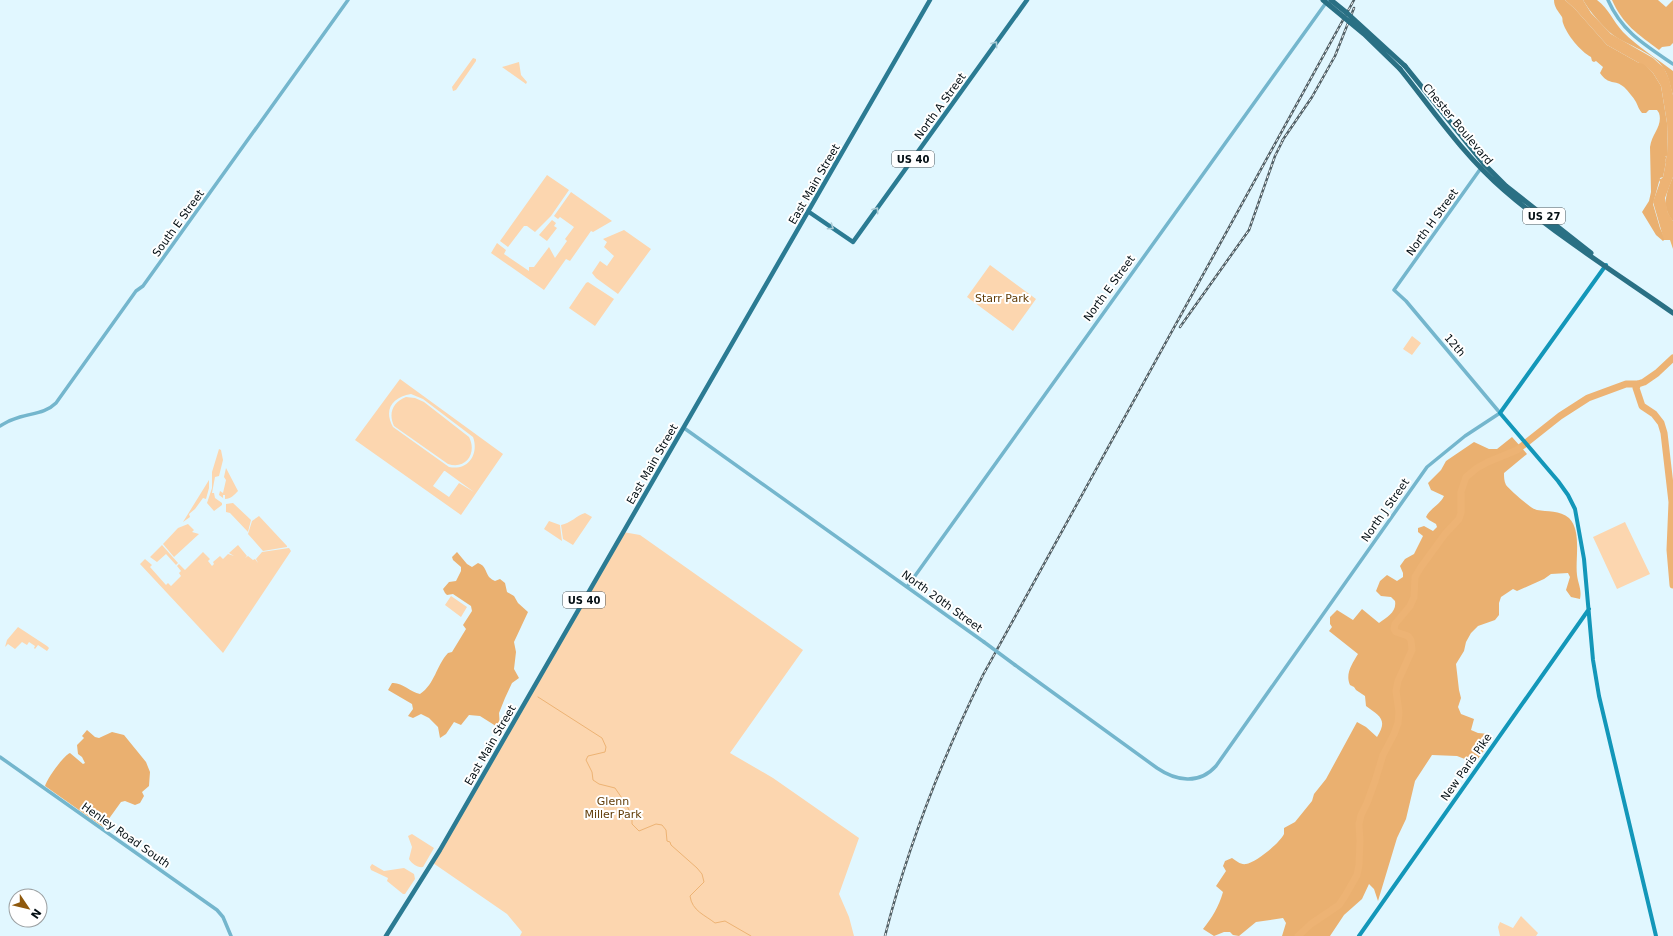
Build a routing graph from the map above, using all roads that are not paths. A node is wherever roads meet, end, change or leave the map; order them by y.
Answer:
1 (348, 0) edge
2 (930, 0) edge
3 (1027, 0) edge
4 (1608, 0) edge
5 (1327, 1) edge
6 (1673, 64) edge
7 (1483, 166) junction
8 (809, 212) junction
9 (1606, 265) junction
10 (1394, 290) joint
11 (1673, 313) edge
12 (1500, 412) junction
13 (0, 426) edge
14 (684, 428) junction
15 (906, 586) junction
16 (1589, 609) junction
17 (0, 757) edge
18 (1194, 778) joint
19 (232, 936) edge
20 (386, 936) edge
21 (1359, 936) edge
22 (1656, 936) edge

1 - 13 street, South E Street
2 - 8 main road, East Main Street / US 40
8 -> 3 main road, North A Street / US 40
4 - 6 street
5 - 7 highway, Chester Boulevard / US 27, bridge
5 - 15 street, North E Street
7 - 9 highway, Chester Boulevard / US 27
7 - 10 street, North H Street
8 - 14 main road, East Main Street / US 40
9 - 11 highway, Chester Boulevard / US 27
9 - 12 main road, North J Street
10 - 12 street, 12th
12 - 16 main road
12 - 18 street, North J Street
14 - 15 street, North 20th Street
14 - 20 main road, East Main Street / US 40
15 - 18 street, North 20th Street, bridge
16 - 21 main road, New Paris Pike
16 - 22 main road
17 - 19 street, Henley Road South

